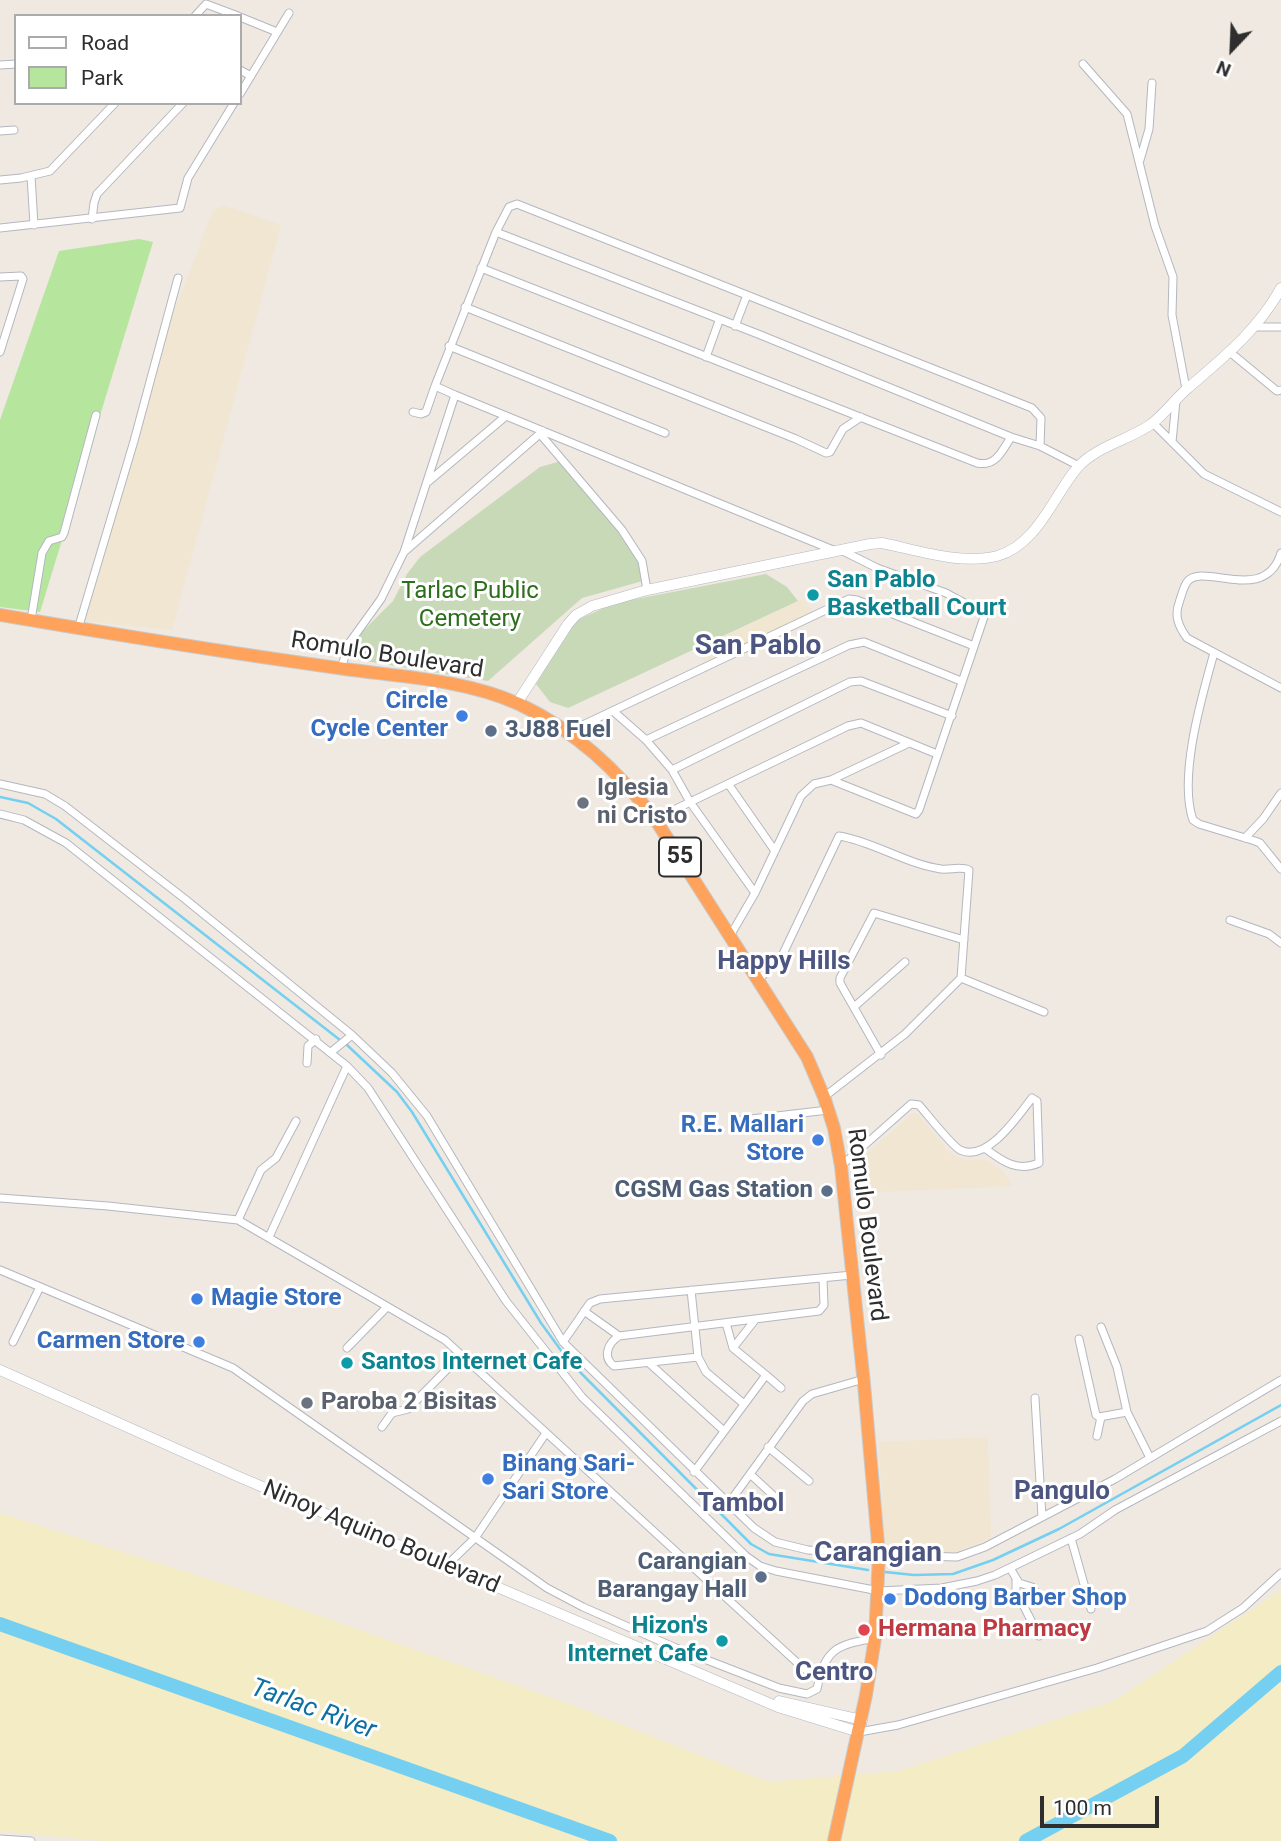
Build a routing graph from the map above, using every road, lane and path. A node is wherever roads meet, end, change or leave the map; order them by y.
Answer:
1 (289, 13) dead end
2 (197, 14) edge
3 (234, 14) edge
4 (242, 17) edge
5 (277, 32) junction
6 (1083, 64) dead end
7 (242, 71) edge
8 (251, 76) junction
9 (1152, 83) dead end
10 (242, 91) edge
11 (114, 105) edge
12 (181, 105) edge
13 (233, 105) edge
14 (13, 130) dead end
15 (0, 131) edge
16 (1140, 161) junction
17 (31, 176) junction
18 (0, 180) edge
19 (92, 219) junction
20 (34, 225) junction
21 (0, 228) edge
22 (496, 232) junction
23 (481, 268) junction
24 (0, 277) edge
25 (178, 278) dead end
26 (1281, 288) edge
27 (747, 295) junction
28 (465, 307) junction
29 (719, 321) junction
30 (735, 326) junction
31 (1256, 327) junction
32 (1281, 327) edge
33 (2, 341) edge
34 (449, 346) junction
35 (0, 352) edge
36 (1231, 353) junction
37 (706, 357) junction
38 (435, 386) junction
39 (1186, 389) junction
40 (1280, 392) edge
41 (455, 395) junction
42 (1176, 400) junction
43 (413, 412) dead end
44 (96, 415) dead end
45 (506, 416) junction
46 (861, 417) junction
47 (1153, 423) junction
48 (542, 433) junction
49 (665, 433) dead end
50 (1011, 437) junction
51 (1172, 442) junction
52 (1040, 446) junction
53 (1079, 466) junction
54 (428, 482) junction
55 (1281, 512) edge
56 (837, 550) junction
57 (404, 552) junction
58 (1281, 553) edge
59 (648, 590) junction
60 (0, 615) edge
61 (31, 620) junction
62 (78, 629) junction
63 (974, 646) junction
64 (1214, 653) junction
65 (341, 668) junction
66 (961, 681) junction
67 (1281, 688) edge
68 (517, 703) junction
69 (613, 711) junction
70 (951, 716) junction
71 (568, 732) junction
72 (646, 740) junction
73 (909, 743) junction
74 (937, 754) junction
75 (672, 770) junction
76 (831, 780) junction
77 (0, 784) edge
78 (729, 785) junction
79 (1281, 793) edge
80 (691, 802) junction
81 (0, 814) edge
82 (655, 820) junction
83 (1245, 838) junction
84 (775, 851) junction
85 (1281, 869) edge
86 (755, 893) junction
87 (1230, 920) dead end
88 (730, 936) junction
89 (964, 940) junction
90 (1281, 943) edge
91 (905, 962) dead end
92 (961, 978) junction
93 (759, 979) junction
94 (854, 1007) junction
95 (1044, 1012) dead end
96 (352, 1034) junction
97 (316, 1039) junction
98 (331, 1052) junction
99 (881, 1055) junction
100 (307, 1063) dead end
101 (347, 1066) junction
102 (826, 1104) junction
103 (296, 1121) dead end
104 (734, 1121) dead end
105 (986, 1150) junction
106 (841, 1167) junction
107 (0, 1198) edge
108 (238, 1220) junction
109 (269, 1237) junction
110 (0, 1269) edge
111 (852, 1275) junction
112 (823, 1278) junction
113 (40, 1287) junction
114 (691, 1290) junction
115 (387, 1307) junction
116 (584, 1311) junction
117 (755, 1320) junction
118 (726, 1323) junction
119 (693, 1326) junction
120 (1101, 1327) dead end
121 (619, 1336) junction
122 (1079, 1339) dead end
123 (13, 1342) dead end
124 (563, 1342) junction
125 (347, 1348) dead end
126 (733, 1348) junction
127 (461, 1355) junction
128 (698, 1357) junction
129 (649, 1363) junction
130 (0, 1370) edge
131 (766, 1375) junction
132 (863, 1379) junction
133 (1281, 1380) edge
134 (781, 1388) dead end
135 (1035, 1398) dead end
136 (744, 1404) junction
137 (1127, 1412) junction
138 (1101, 1417) junction
139 (1281, 1421) edge
140 (382, 1427) dead end
141 (723, 1430) junction
142 (546, 1433) junction
143 (1097, 1436) dead end
144 (768, 1447) junction
145 (1150, 1458) junction
146 (694, 1472) junction
147 (750, 1474) junction
148 (809, 1481) dead end
149 (775, 1497) dead end
150 (729, 1503) junction
151 (1042, 1517) junction
152 (475, 1538) junction
153 (1072, 1538) junction
154 (879, 1555) junction
155 (446, 1566) junction
156 (1010, 1568) junction
157 (1281, 1573) edge
158 (1016, 1578) junction
159 (879, 1591) junction
160 (1038, 1595) dead end
161 (1091, 1609) dead end
162 (1039, 1636) dead end
163 (875, 1638) junction
164 (818, 1676) junction
165 (859, 1731) junction
166 (0, 1839) edge
167 (31, 1841) edge
168 (834, 1841) edge

1 - 5 street
2 - 3 street
4 - 5 street
5 - 8 street
6 - 16 street
7 - 8 street
8 - 10 street
9 - 16 street
11 - 17 street
12 - 19 street
13 - 19 street
14 - 15 street
16 - 39 street
17 - 18 street
17 - 20 street
19 - 20 street
20 - 21 street
22 - 23 street
22 - 27 street
22 - 29 street
23 - 28 street
23 - 37 street
24 - 33 street
25 - 62 street
26 - 31 street
27 - 30 street
27 - 52 street
28 - 34 street
28 - 46 street
29 - 30 street
29 - 37 street
30 - 50 street
31 - 32 street
31 - 36 street
33 - 35 street
34 - 38 street
34 - 49 street
36 - 39 street
36 - 40 street
37 - 46 street
38 - 41 street
38 - 43 street
39 - 42 street
41 - 45 street
41 - 54 street
42 - 47 street
42 - 51 street
44 - 61 street
45 - 48 street
45 - 54 street
46 - 50 street
47 - 51 street
47 - 53 street
48 - 56 street
48 - 57 street
48 - 59 street
50 - 52 street
51 - 55 street
52 - 53 street
53 - 56 street
54 - 57 street
56 - 59 street
56 - 63 street
57 - 65 street
58 - 64 street
59 - 68 street
60 - 61 highway, Romulo Boulevard / 55
61 - 62 highway, Romulo Boulevard / 55
62 - 65 highway, Romulo Boulevard / 55
63 - 66 street
63 - 69 street
64 - 67 street
64 - 83 street
65 - 68 highway, Romulo Boulevard / 55
66 - 70 street
66 - 72 street
68 - 71 highway, Romulo Boulevard / 55
69 - 71 street
69 - 72 street
70 - 74 street
70 - 75 street
71 - 82 highway, Romulo Boulevard / 55
72 - 75 street
73 - 74 street
73 - 76 street
73 - 78 street
74 - 76 street
75 - 80 street
76 - 84 street
77 - 96 street
78 - 80 street
78 - 84 street
79 - 83 street
80 - 82 street
80 - 86 street
81 - 97 street
82 - 88 highway, Romulo Boulevard / 55
83 - 85 street
84 - 86 street
86 - 88 street
87 - 90 street
88 - 93 highway, Romulo Boulevard / 55
89 - 92 street
89 - 93 street
89 - 94 street
91 - 94 street
92 - 95 street
92 - 99 street
93 - 102 highway, Romulo Boulevard / 55
94 - 99 street
96 - 98 street
96 - 124 street
97 - 98 street
97 - 100 street
98 - 101 street
99 - 102 street
101 - 109 street
101 - 159 street
102 - 104 street
102 - 106 highway, Romulo Boulevard / 55
103 - 108 street
105 - 105 street
105 - 106 street
106 - 111 highway, Romulo Boulevard / 55
107 - 108 street
108 - 109 street
109 - 115 street
110 - 113 street
111 - 112 street
111 - 132 highway, Romulo Boulevard / 55
112 - 114 street
112 - 117 street
113 - 123 street
113 - 152 street
114 - 116 street
114 - 119 street
115 - 125 street
115 - 127 street
116 - 121 street
116 - 124 street
117 - 118 street
117 - 126 street
118 - 119 street
118 - 126 street
119 - 121 street
119 - 128 street
120 - 137 street
121 - 129 street
122 - 138 street
124 - 146 street
126 - 131 street
127 - 140 street
127 - 142 street
128 - 129 street
128 - 136 street
129 - 141 street
130 - 155 street, Ninoy Aquino Boulevard
131 - 134 street
131 - 136 street
132 - 144 street
132 - 154 highway, Romulo Boulevard / 55
133 - 145 street
135 - 151 street
136 - 141 street
137 - 138 street
137 - 145 street
138 - 143 street
139 - 153 street
141 - 146 street
142 - 152 street
142 - 164 street
144 - 147 street
144 - 148 street
145 - 151 street
146 - 150 street
147 - 149 street
147 - 150 street
150 - 154 street
151 - 154 street
152 - 155 street
152 - 164 street
153 - 156 street
153 - 161 street
154 - 159 highway, Romulo Boulevard / 55
155 - 165 street, Ninoy Aquino Boulevard
156 - 158 street
156 - 159 street
157 - 165 street
158 - 160 street
158 - 162 street
159 - 163 highway, Romulo Boulevard / 55
163 - 164 street
163 - 165 highway, Romulo Boulevard / 55
165 - 168 highway, Romulo Boulevard / 55
166 - 167 street

